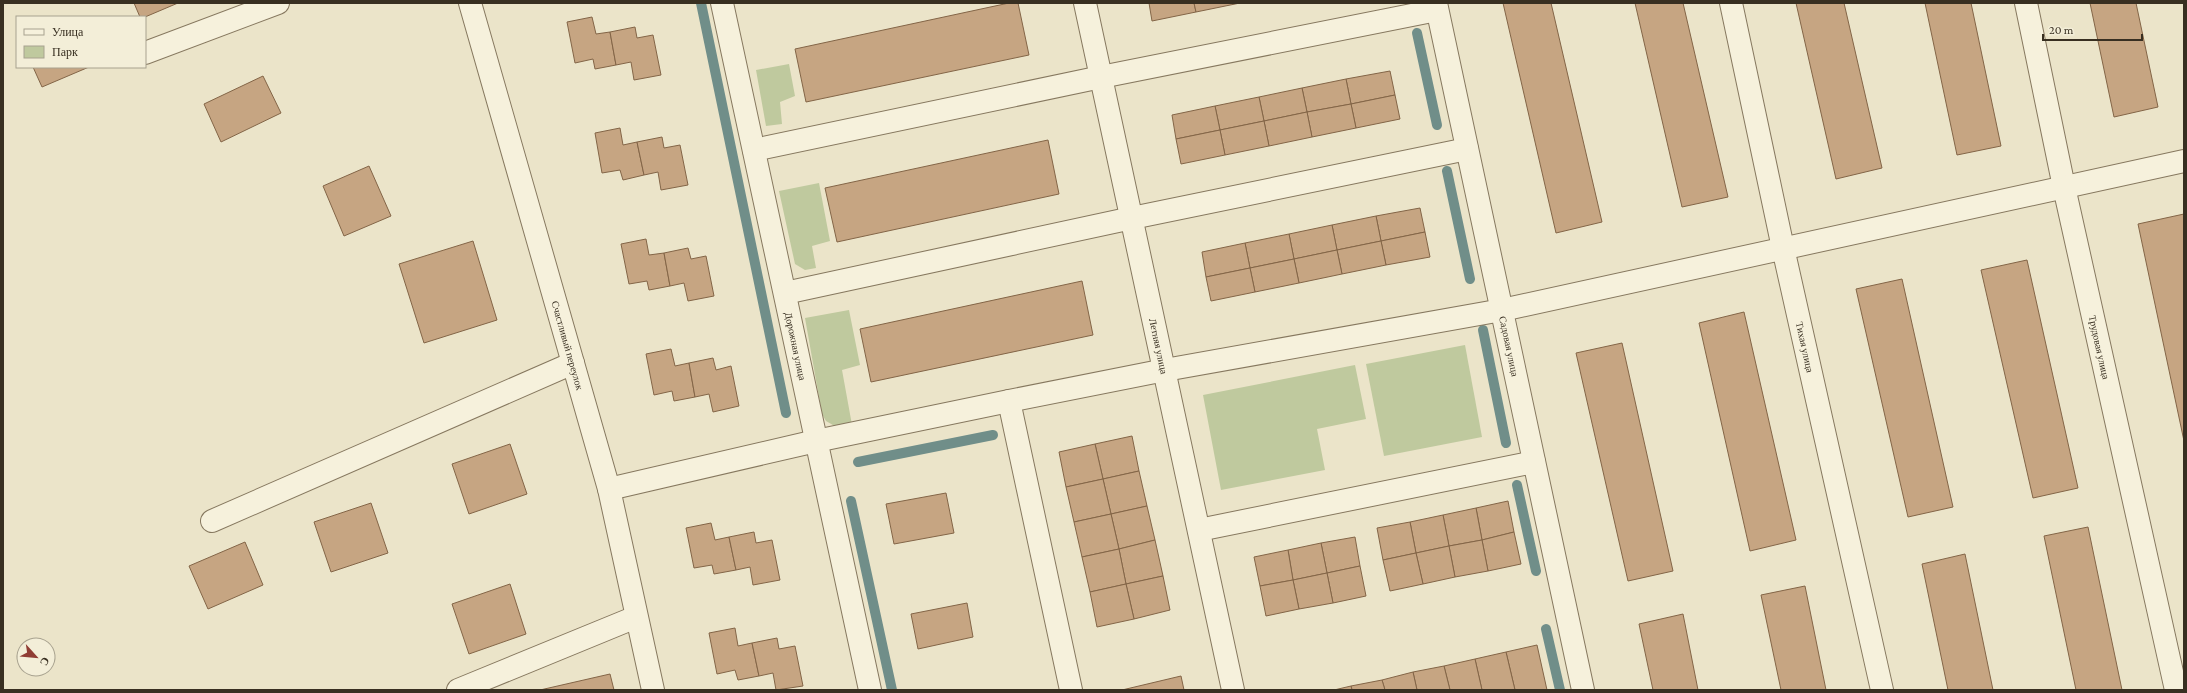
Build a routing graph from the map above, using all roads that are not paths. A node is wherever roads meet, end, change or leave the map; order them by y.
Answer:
1 (278, 3) edge
2 (470, 3) edge
3 (1085, 3) edge
4 (1731, 3) edge
5 (2026, 3) edge
6 (726, 4) edge
7 (1437, 7) edge
8 (146, 53) edge
9 (1101, 77) junction
10 (1467, 149) junction
11 (754, 150) junction
12 (2184, 161) edge
13 (2064, 187) junction
14 (1132, 218) junction
15 (1783, 248) junction
16 (785, 293) junction
17 (1502, 310) junction
18 (573, 363) junction
19 (1165, 370) junction
20 (1009, 401) junction
21 (816, 441) junction
22 (1534, 462) junction
23 (608, 489) junction
24 (212, 521) dead end
25 (1198, 530) junction
26 (636, 617) junction
27 (458, 690) edge
28 (652, 690) edge
29 (870, 690) edge
30 (1071, 690) edge
31 (1233, 690) edge
32 (1583, 690) edge
33 (1882, 690) edge
34 (2176, 690) edge

1 - 8 street
2 - 18 street, Счастливый переулок
3 - 9 street, Летняя улица
4 - 15 street, Тихая улица
5 - 13 street, Трудовая улица
6 - 11 street, Дорожная улица
7 - 9 street
7 - 10 street, Садовая улица
9 - 11 street
9 - 14 street, Летняя улица
10 - 14 street
10 - 17 street, Садовая улица
11 - 16 street, Дорожная улица
12 - 13 street
13 - 15 street
13 - 34 street, Трудовая улица
14 - 16 street
14 - 19 street, Летняя улица
15 - 17 street
15 - 33 street, Тихая улица
16 - 21 street, Дорожная улица
17 - 19 street
17 - 22 street, Садовая улица
18 - 23 street, Счастливый переулок
18 - 24 street
19 - 20 street
19 - 25 street, Летняя улица
20 - 21 street
20 - 30 street
21 - 23 street
21 - 29 street, Дорожная улица
22 - 25 street
22 - 32 street, Садовая улица
23 - 26 street, Счастливый переулок
25 - 31 street, Летняя улица
26 - 27 street
26 - 28 street, Счастливый переулок

